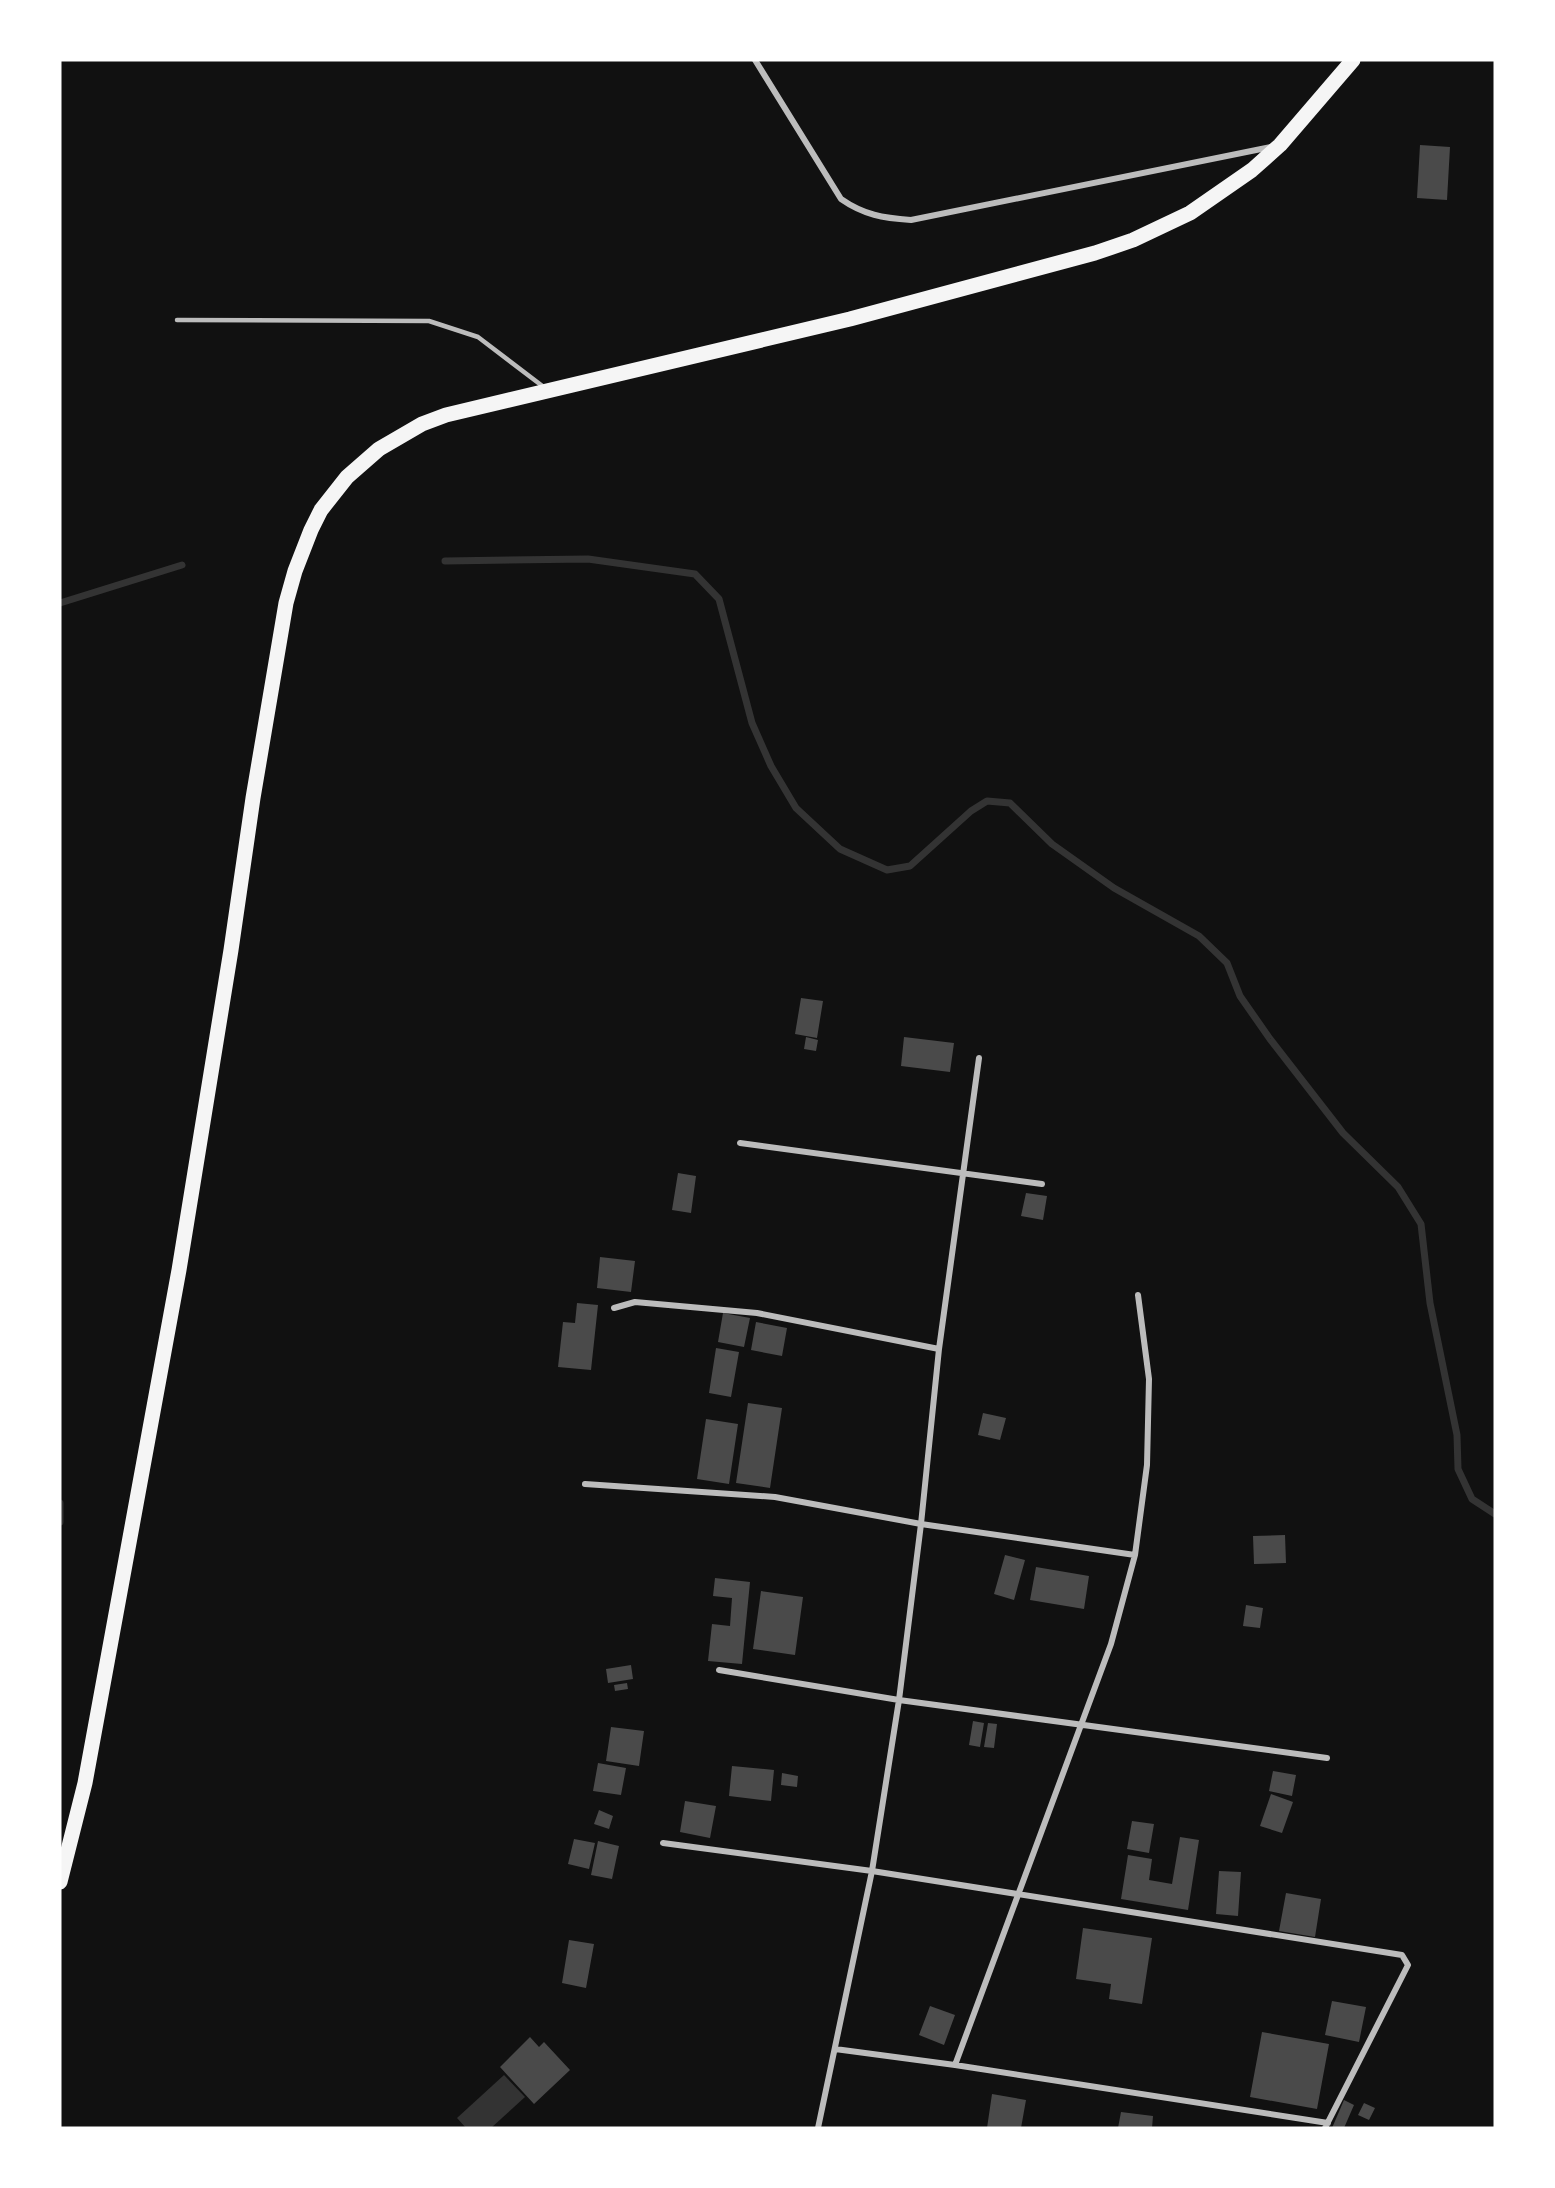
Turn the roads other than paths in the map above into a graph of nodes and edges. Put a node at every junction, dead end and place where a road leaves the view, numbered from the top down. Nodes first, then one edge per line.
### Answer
1 (755, 60) edge
2 (1353, 60) edge
3 (1281, 145) junction
4 (177, 320) dead end
5 (547, 389) junction
6 (979, 1058) dead end
7 (740, 1143) dead end
8 (962, 1175) junction
9 (1042, 1184) dead end
10 (1138, 1296) dead end
11 (614, 1308) dead end
12 (939, 1349) junction
13 (585, 1484) dead end
14 (921, 1524) junction
15 (1135, 1555) junction
16 (719, 1671) dead end
17 (899, 1700) junction
18 (1082, 1725) junction
19 (1327, 1758) dead end
20 (663, 1843) dead end
21 (872, 1871) junction
22 (60, 1882) edge
23 (1019, 1895) junction
24 (836, 2049) junction
25 (955, 2065) junction
26 (1327, 2126) edge
27 (818, 2128) edge

1 - 3 street
2 - 3 main road
3 - 5 main road
4 - 5 lane
5 - 22 main road
6 - 8 street
7 - 8 street
8 - 9 street
8 - 12 street
10 - 15 street
11 - 12 street
12 - 14 street
13 - 14 street
14 - 15 street
14 - 17 street
15 - 18 street
16 - 17 street
17 - 18 street
17 - 21 street
18 - 19 street
18 - 23 street
20 - 21 street
21 - 23 street
21 - 24 street
23 - 25 street
23 - 26 street
24 - 25 street
24 - 27 street
25 - 26 street

